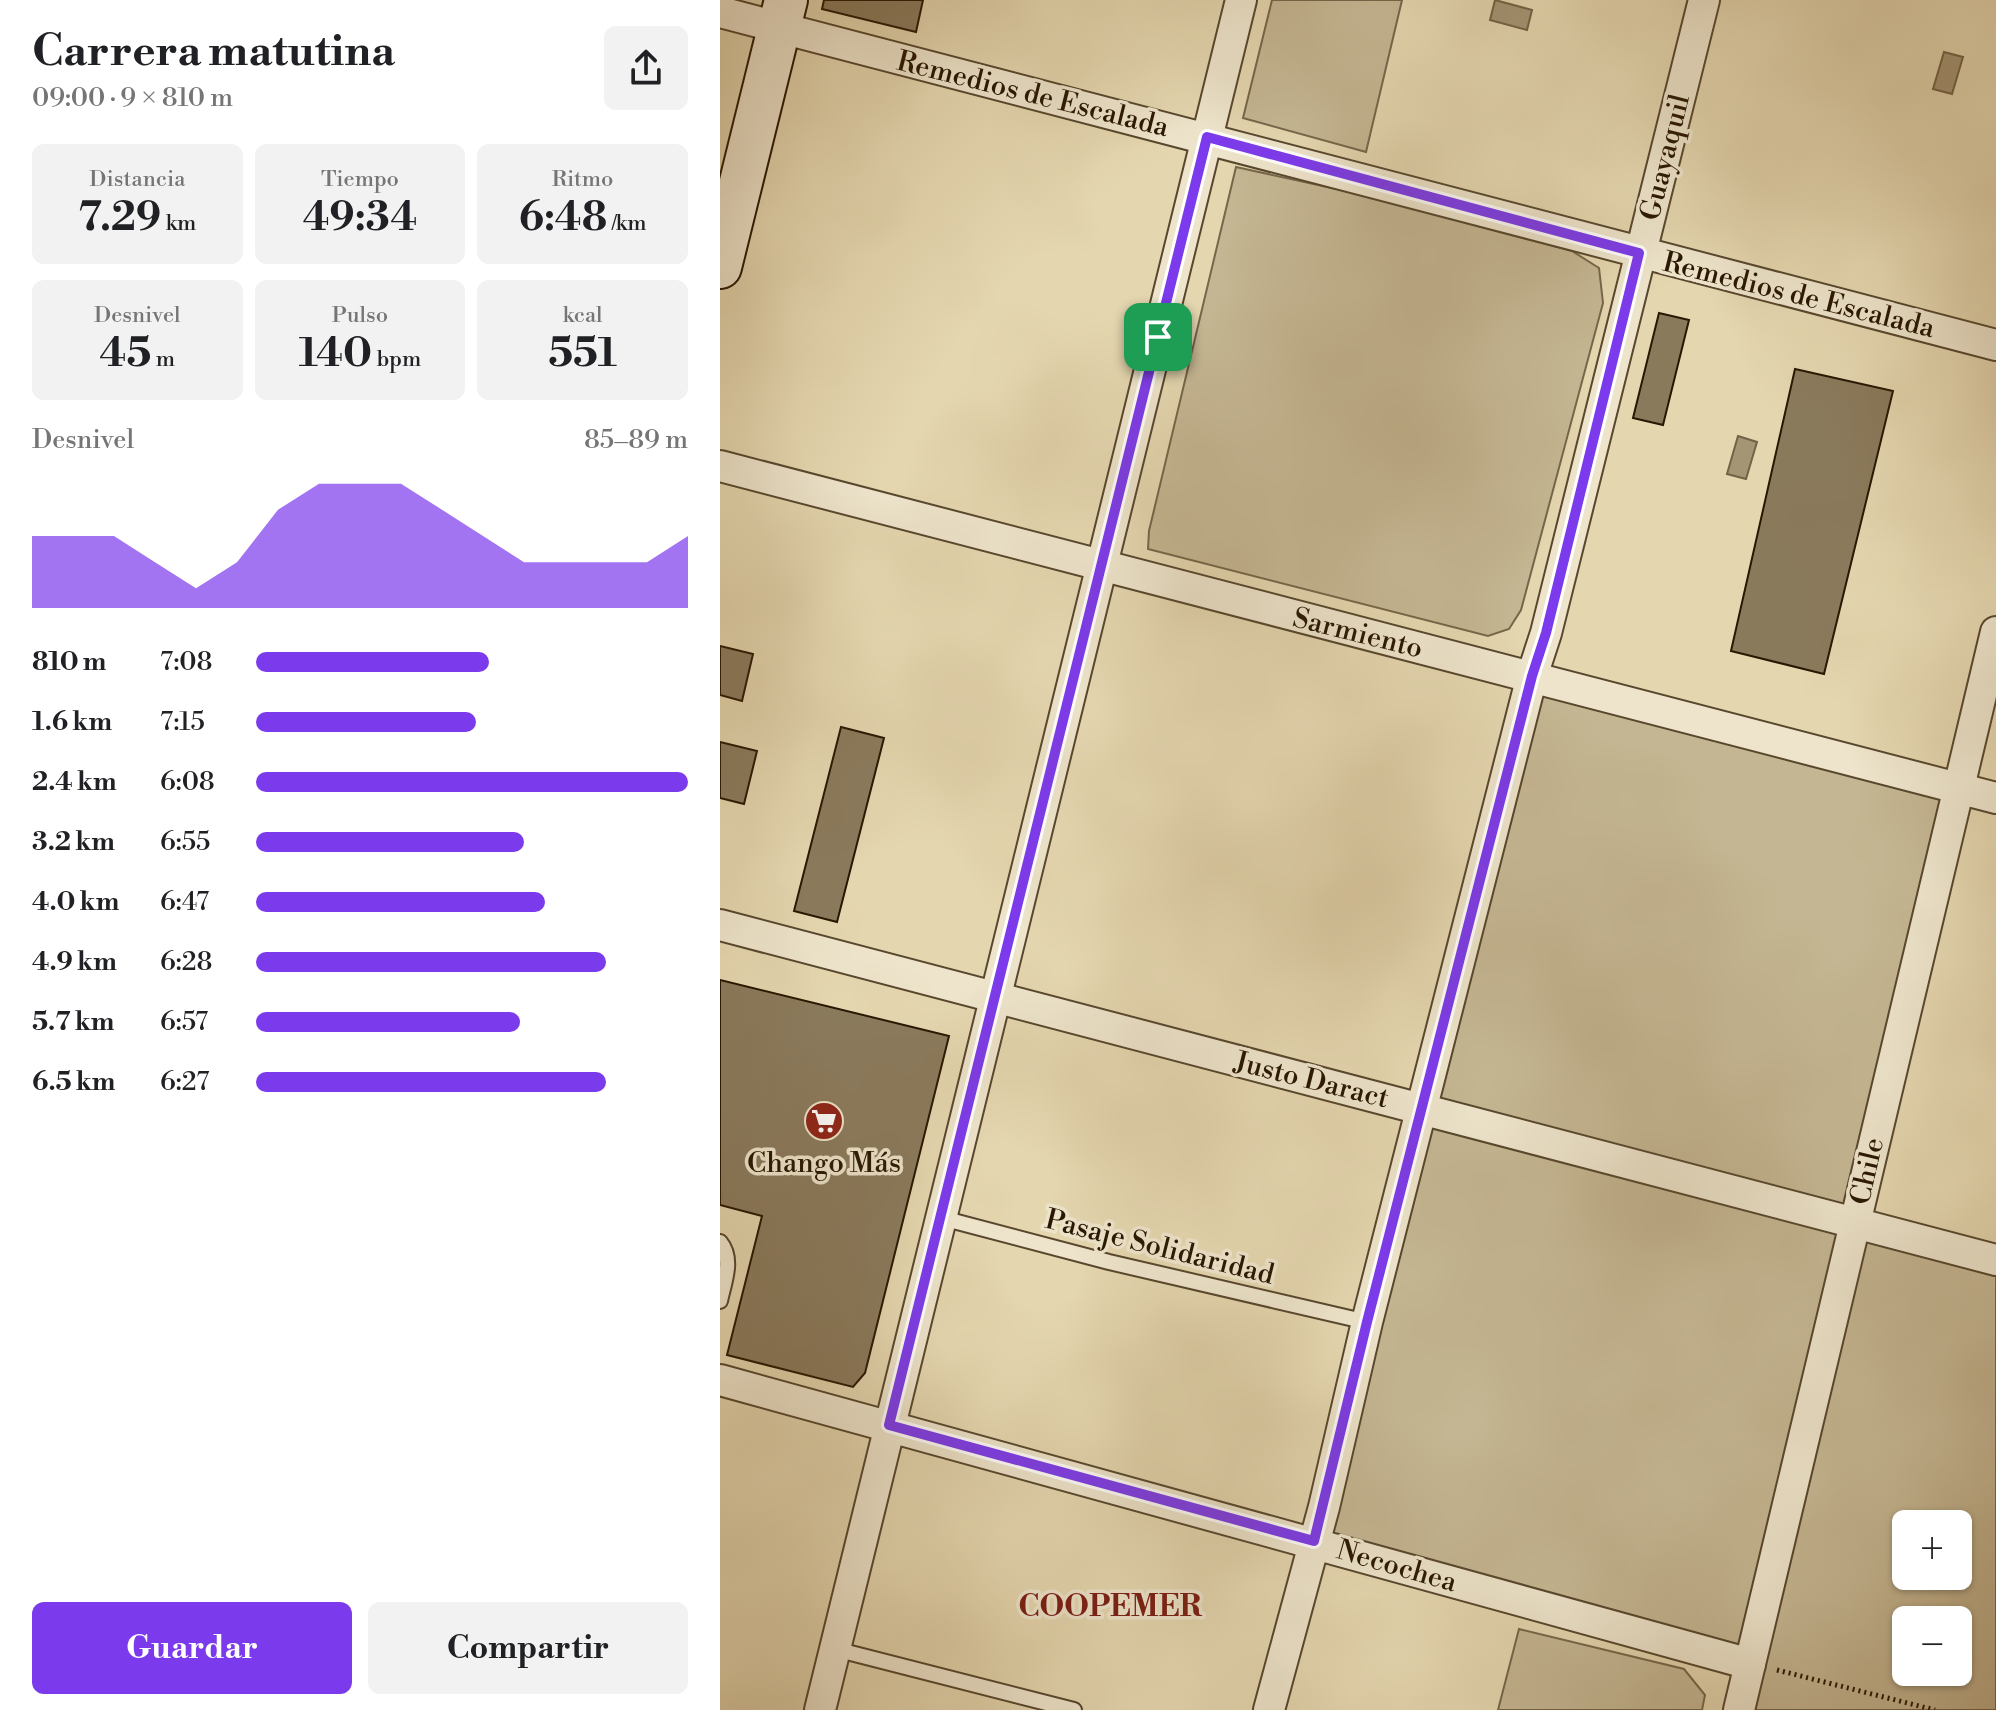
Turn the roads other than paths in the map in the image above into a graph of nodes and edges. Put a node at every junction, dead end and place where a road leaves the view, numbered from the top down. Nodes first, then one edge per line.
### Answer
1 (1241, 0) edge
2 (1704, 0) edge
3 (720, 12) edge
4 (783, 14) edge
5 (1207, 137) junction
6 (1639, 253) junction
7 (720, 267) edge
8 (1996, 345) edge
9 (720, 466) edge
10 (1100, 565) junction
11 (1996, 632) edge
12 (1532, 676) junction
13 (1956, 788) junction
14 (1996, 798) edge
15 (720, 925) edge
16 (997, 998) junction
17 (1422, 1108) junction
18 (942, 1218) junction
19 (1854, 1224) junction
20 (720, 1242) edge
21 (1996, 1260) edge
22 (720, 1301) edge
23 (1367, 1322) junction
24 (720, 1380) edge
25 (889, 1425) junction
26 (1314, 1541) junction
27 (835, 1649) junction
28 (1750, 1664) junction
29 (820, 1710) edge
30 (1074, 1710) edge
31 (1269, 1710) edge
32 (1739, 1710) edge

1 - 5 street
2 - 6 street, Guayaquil
3 - 4 street, Remedios de Escalada
4 - 5 street, Remedios de Escalada
4 - 7 main road
5 - 6 street, Remedios de Escalada
5 - 10 street
6 - 8 street, Remedios de Escalada
6 - 12 street, Guayaquil
9 - 10 street, Sarmiento
10 - 12 street, Sarmiento
10 - 16 street
11 - 13 street, Chile
12 - 13 street, Sarmiento
12 - 17 street, Guayaquil
13 - 14 street, Sarmiento
13 - 19 street, Chile
15 - 16 street, Justo Daract
16 - 17 street, Justo Daract
16 - 18 street
17 - 19 street, Justo Daract
17 - 23 street, Guayaquil
18 - 23 lane, Pasaje Solidaridad
18 - 25 street
19 - 21 street, Justo Daract
19 - 28 street, Chile
20 - 22 lane
23 - 26 street, Guayaquil
24 - 25 street, Necochea
25 - 26 street, Necochea
25 - 27 street
26 - 28 street, Necochea
26 - 31 street, Guayaquil
27 - 29 street
27 - 30 lane
28 - 32 street, Chile

